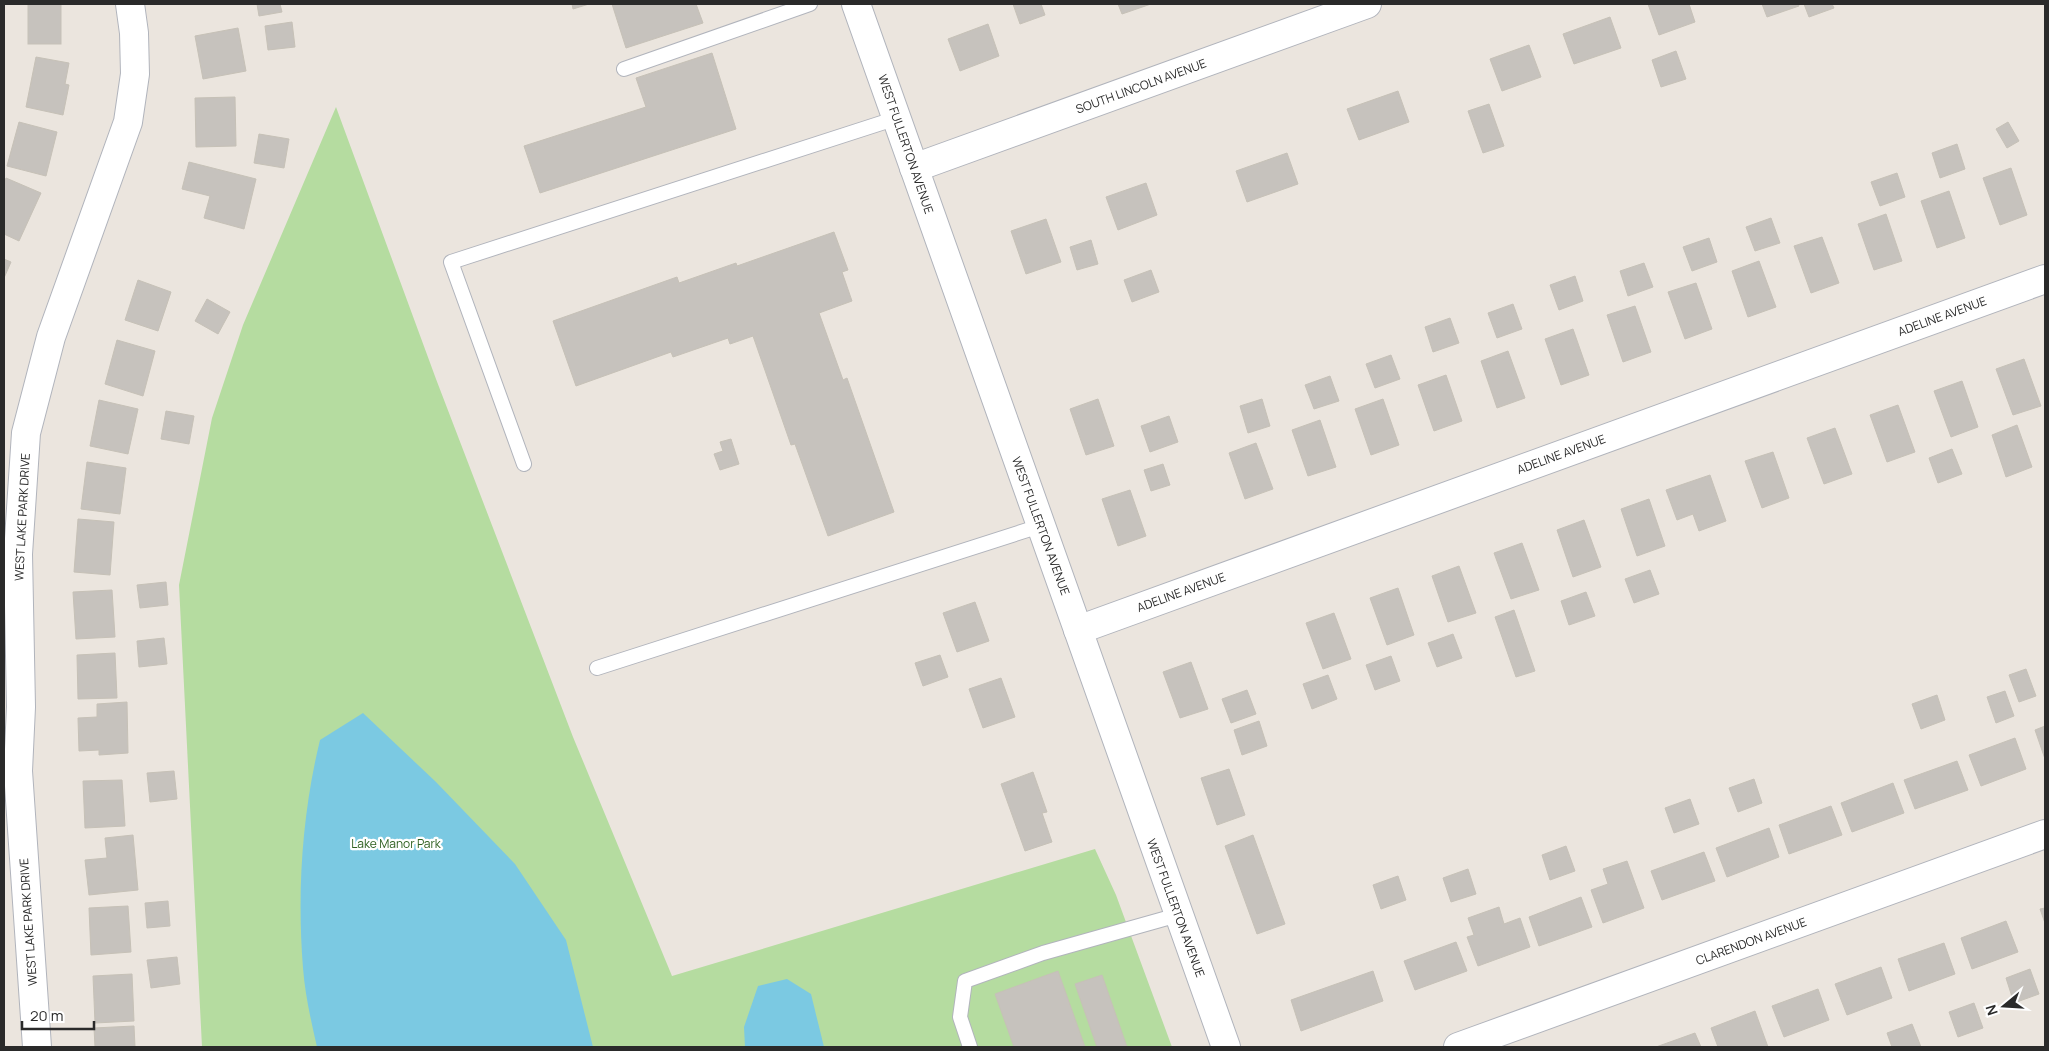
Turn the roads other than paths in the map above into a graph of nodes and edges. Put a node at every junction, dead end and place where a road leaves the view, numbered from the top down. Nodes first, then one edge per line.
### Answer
1 (130, 4) edge
2 (810, 4) edge
3 (856, 4) edge
4 (1367, 4) edge
5 (624, 69) dead end
6 (897, 118) junction
7 (914, 168) junction
8 (2045, 279) edge
9 (524, 464) dead end
10 (1040, 526) junction
11 (1078, 630) junction
12 (597, 668) dead end
13 (11, 772) edge
14 (2045, 834) edge
15 (1178, 915) junction
16 (37, 1047) edge
17 (970, 1047) edge
18 (1226, 1047) edge
19 (1458, 1047) edge

1 - 13 street, WEST LAKE PARK DRIVE
2 - 5 lane
3 - 6 street, WEST FULLERTON AVENUE
4 - 7 street, SOUTH LINCOLN AVENUE
6 - 7 street, WEST FULLERTON AVENUE
6 - 9 lane
7 - 10 street, WEST FULLERTON AVENUE
8 - 11 street, ADELINE AVENUE
10 - 11 street, WEST FULLERTON AVENUE
10 - 12 lane
11 - 15 street, WEST FULLERTON AVENUE
13 - 16 street, WEST LAKE PARK DRIVE
14 - 19 street, CLARENDON AVENUE
15 - 17 lane
15 - 18 street, WEST FULLERTON AVENUE

